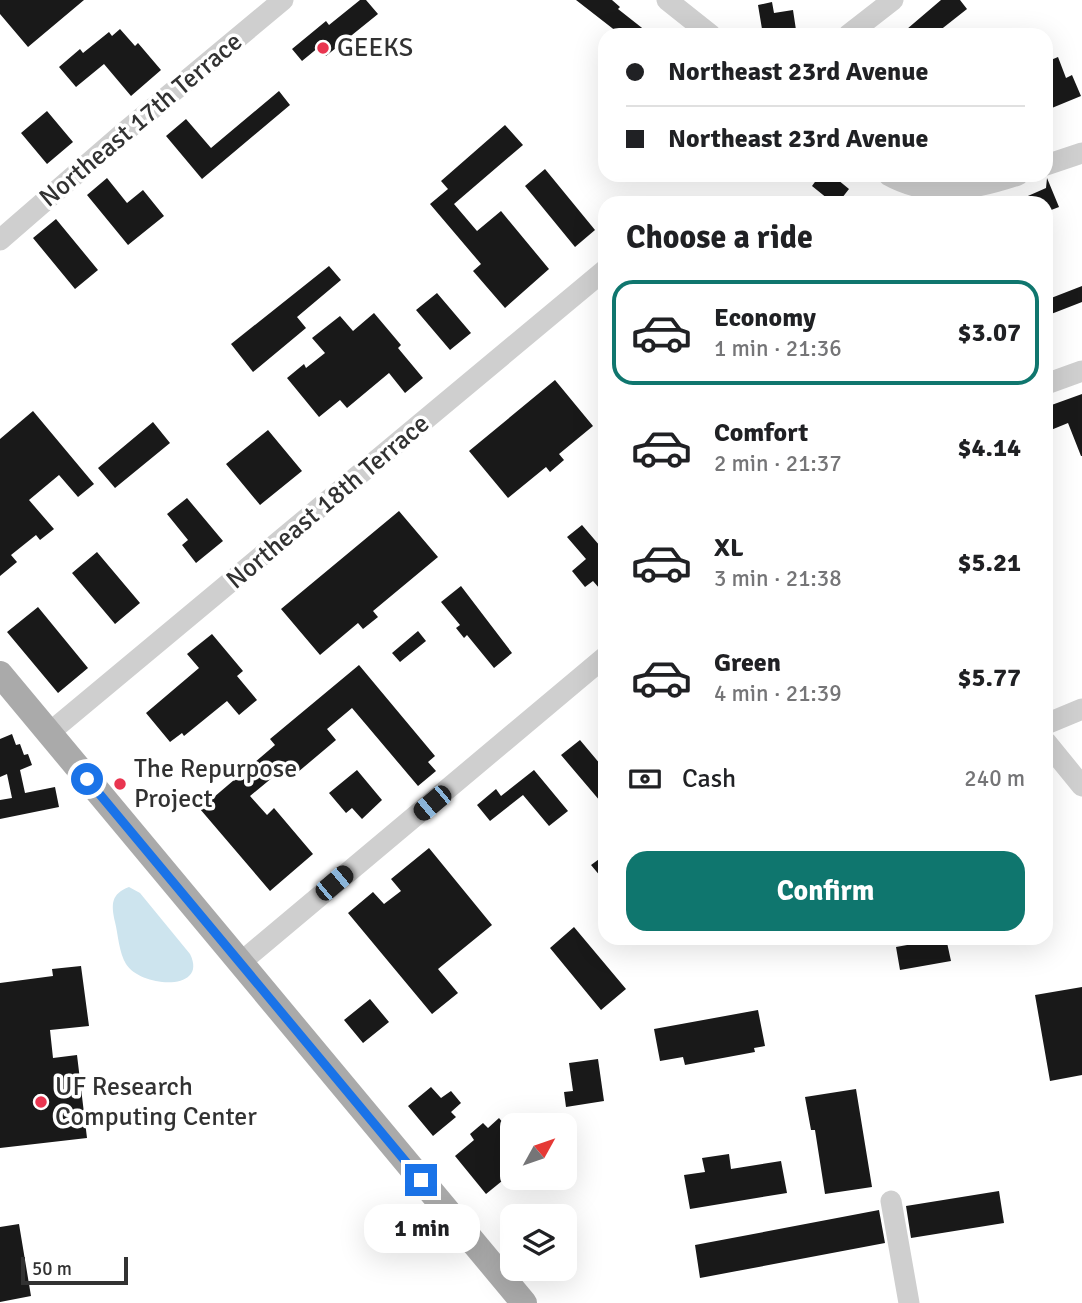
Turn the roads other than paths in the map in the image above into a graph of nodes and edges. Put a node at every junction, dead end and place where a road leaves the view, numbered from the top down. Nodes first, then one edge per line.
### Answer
1 (283, 0) edge
2 (667, 0) edge
3 (893, 0) edge
4 (702, 28) edge
5 (857, 28) edge
6 (1082, 153) edge
7 (1053, 163) edge
8 (902, 182) edge
9 (999, 182) edge
10 (0, 240) edge
11 (598, 277) edge
12 (1082, 371) edge
13 (1053, 381) edge
14 (598, 663) edge
15 (0, 674) edge
16 (1082, 709) edge
17 (1053, 721) edge
18 (49, 733) junction
19 (1053, 751) edge
20 (1082, 786) edge
21 (240, 963) junction
22 (891, 1201) dead end
23 (524, 1303) edge
24 (909, 1303) edge

1 - 10 street, Northeast 17th Terrace
2 - 4 street
3 - 5 street
6 - 7 street
8 - 9 street
11 - 18 street, Northeast 18th Terrace
12 - 13 street
14 - 21 street
15 - 18 main road
16 - 17 street
18 - 21 main road
19 - 20 street
21 - 23 main road
22 - 24 street

